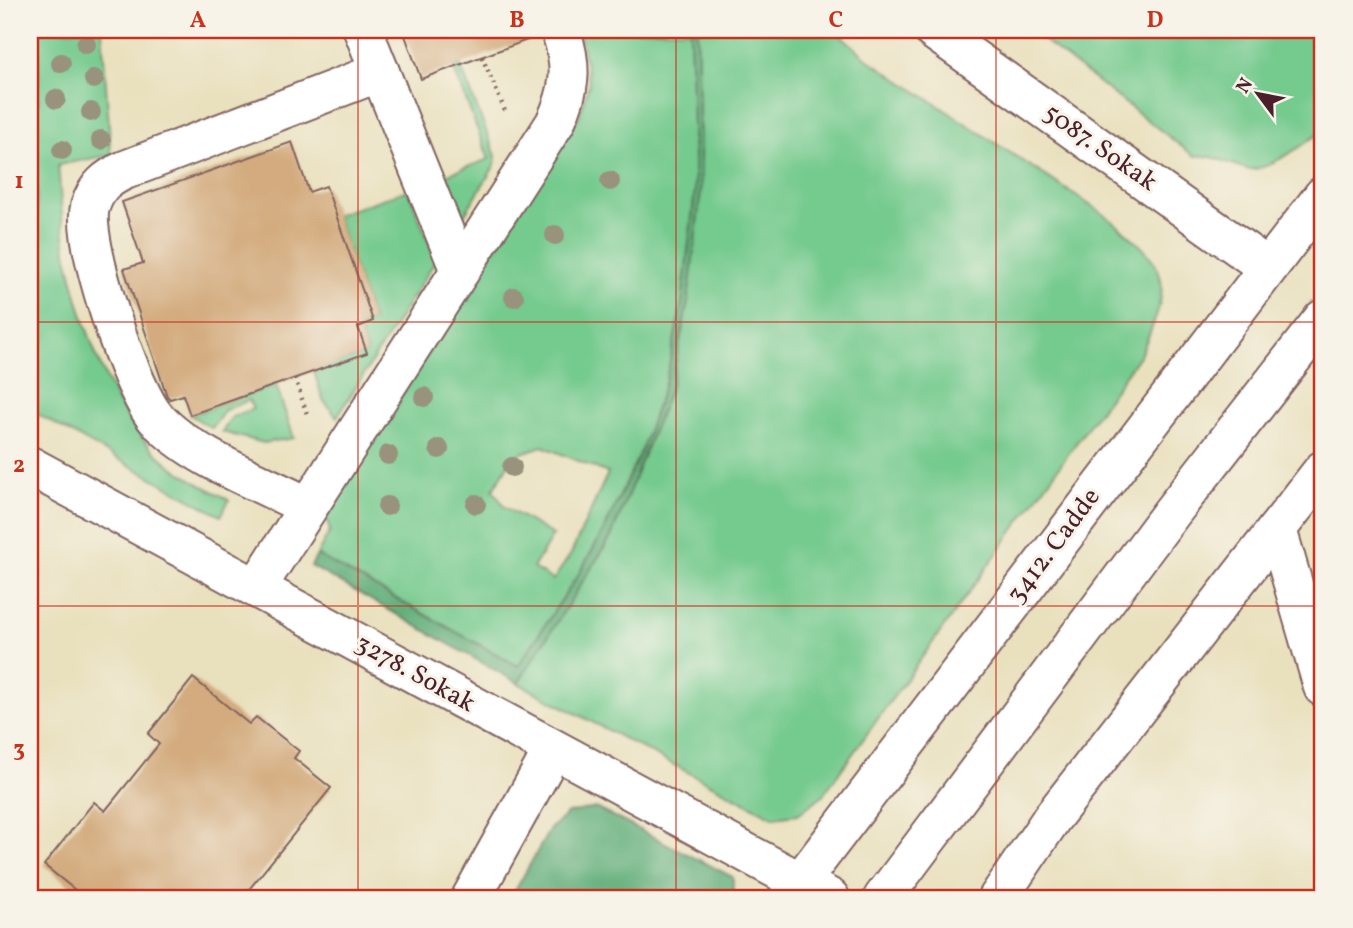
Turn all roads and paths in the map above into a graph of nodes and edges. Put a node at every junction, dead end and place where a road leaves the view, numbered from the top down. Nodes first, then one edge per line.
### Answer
1 (31, 30) edge
2 (363, 30) edge
3 (933, 30) edge
4 (562, 35) dead end
5 (380, 72) junction
6 (30, 132) edge
7 (1323, 196) edge
8 (1267, 267) junction
9 (460, 271) junction
10 (1323, 319) edge
11 (30, 466) edge
12 (1323, 470) edge
13 (307, 506) junction
14 (1277, 528) junction
15 (257, 587) junction
16 (1323, 687) edge
17 (553, 750) junction
18 (806, 892) edge
19 (471, 898) edge
20 (883, 898) edge
21 (998, 898) edge

1 - 6 path
2 - 5 street
3 - 8 street, 5087. Sokak
4 - 9 street
5 - 9 street
5 - 13 street
7 - 8 street, 3412. Cadde
8 - 18 street, 3412. Cadde
9 - 13 street
10 - 20 street
11 - 15 street, 3278. Sokak
12 - 14 street
13 - 15 street
14 - 16 street
14 - 21 street
15 - 17 street, 3278. Sokak
17 - 18 street, 3278. Sokak
17 - 19 street

